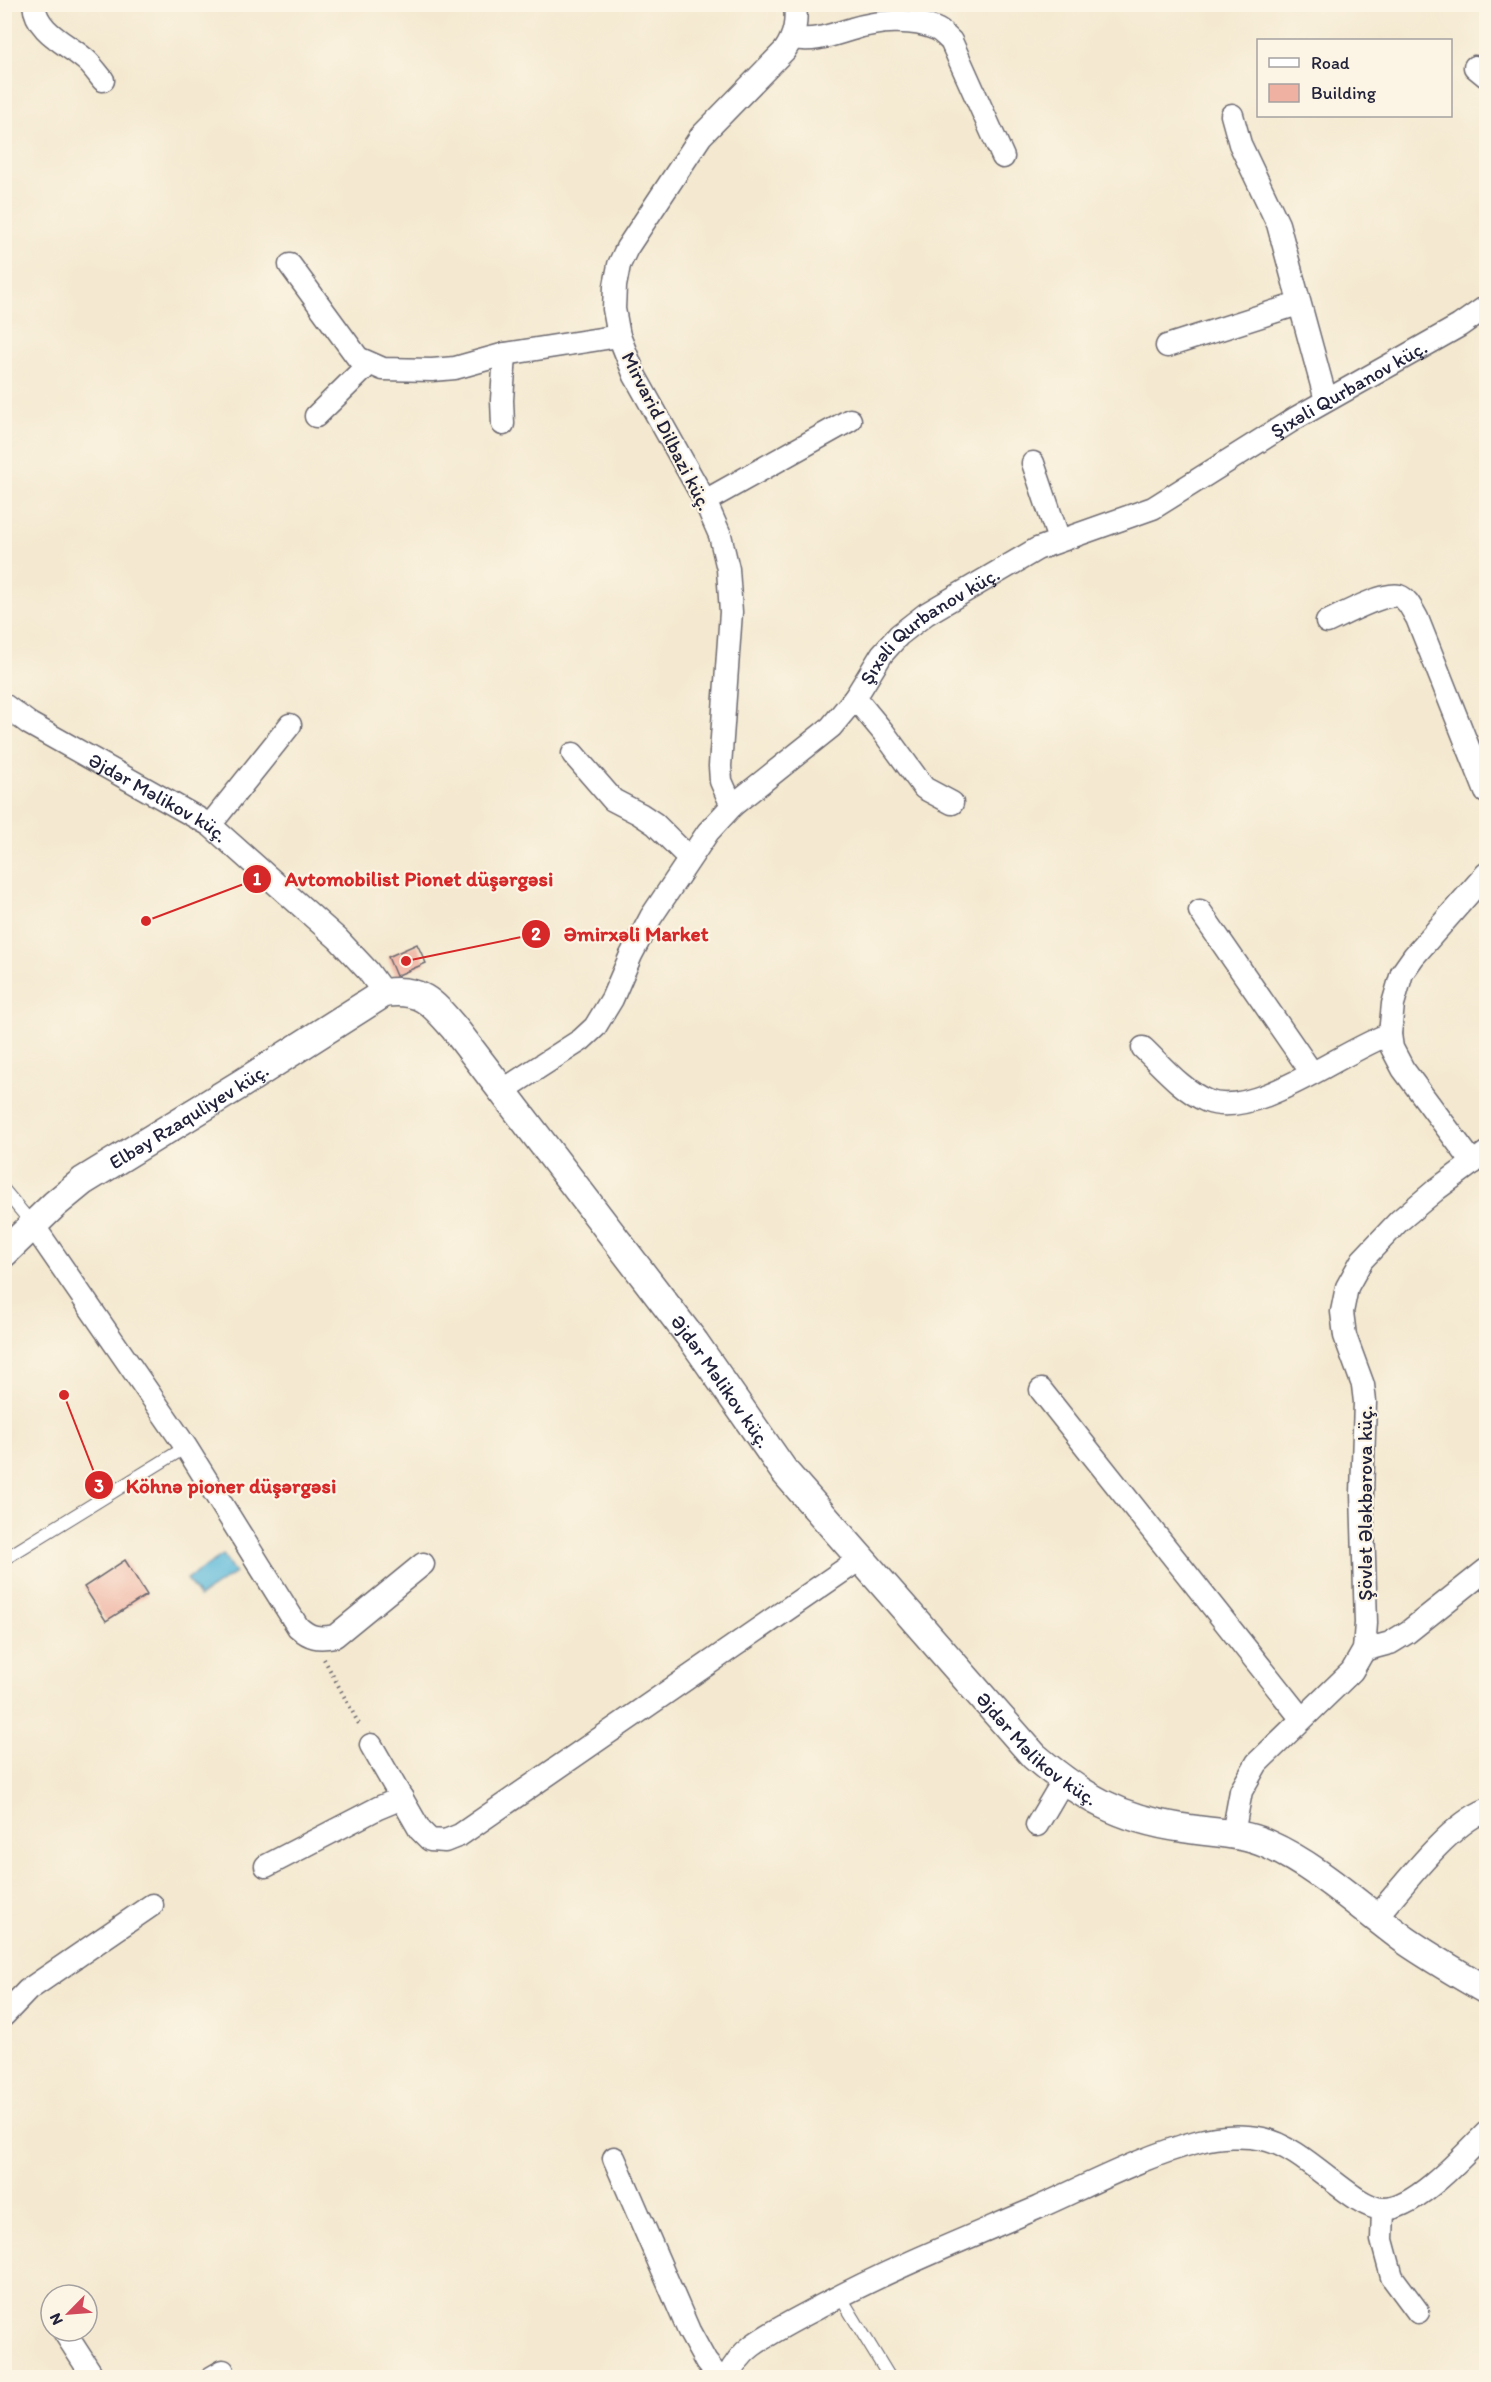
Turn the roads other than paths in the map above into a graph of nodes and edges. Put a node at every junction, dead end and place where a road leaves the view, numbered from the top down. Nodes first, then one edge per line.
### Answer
1 (34, 4) edge
2 (795, 4) edge
3 (793, 38) junction
4 (103, 80) dead end
5 (1232, 115) dead end
6 (1003, 158) dead end
7 (290, 265) dead end
8 (1298, 304) junction
9 (1486, 307) edge
10 (619, 336) junction
11 (1167, 346) dead end
12 (505, 354) junction
13 (369, 364) junction
14 (1326, 400) junction
15 (316, 416) dead end
16 (850, 420) dead end
17 (503, 424) dead end
18 (1033, 463) dead end
19 (705, 501) junction
20 (1059, 540) junction
21 (1327, 622) dead end
22 (855, 698) junction
23 (4, 705) edge
24 (290, 725) dead end
25 (573, 754) dead end
26 (1486, 792) edge
27 (952, 803) dead end
28 (732, 806) junction
29 (210, 825) junction
30 (689, 858) junction
31 (1486, 874) edge
32 (1200, 911) dead end
33 (384, 993) junction
34 (1390, 1034) junction
35 (1143, 1048) dead end
36 (1312, 1073) junction
37 (502, 1091) junction
38 (1480, 1158) edge
39 (4, 1190) edge
40 (33, 1225) junction
41 (4, 1253) edge
42 (1041, 1390) dead end
43 (186, 1447) junction
44 (9, 1556) dead end
45 (860, 1559) junction
46 (423, 1564) dead end
47 (1486, 1570) edge
48 (1364, 1650) junction
49 (1301, 1718) junction
50 (371, 1745) road end
51 (1063, 1781) junction
52 (402, 1798) junction
53 (1486, 1810) edge
54 (1037, 1825) dead end
55 (1233, 1834) junction
56 (266, 1866) dead end
57 (152, 1905) dead end
58 (1376, 1917) junction
59 (1486, 1990) edge
60 (4, 2015) edge
61 (1486, 2133) edge
62 (614, 2158) dead end
63 (1383, 2209) junction
64 (840, 2296) junction
65 (1418, 2312) dead end
66 (71, 2343) edge
67 (94, 2378) edge
68 (719, 2378) edge
69 (727, 2378) edge
70 (890, 2378) edge

1 - 4 street
2 - 3 street
3 - 6 street
3 - 10 street, Mirvarid Dilbazi küç.
5 - 8 street
7 - 13 street
8 - 11 street
8 - 14 street
9 - 14 street, Şıxəli Qurbanov küç.
10 - 12 street
10 - 19 street, Mirvarid Dilbazi küç.
12 - 13 street
12 - 17 street
13 - 15 street
14 - 20 street, Şıxəli Qurbanov küç.
16 - 19 street
18 - 20 street
19 - 28 street, Mirvarid Dilbazi küç.
20 - 22 street, Şıxəli Qurbanov küç.
21 - 26 street
22 - 27 street
22 - 28 street, Şıxəli Qurbanov küç.
23 - 29 street, Əjdər Məlikov küç.
24 - 29 street
25 - 30 street
28 - 30 street, Şıxəli Qurbanov küç.
29 - 33 street, Əjdər Məlikov küç.
30 - 37 street, Şıxəli Qurbanov küç.
31 - 34 street
32 - 36 street
33 - 37 street, Əjdər Məlikov küç.
33 - 40 street, Elbəy Rzaquliyev küç.
34 - 36 street
34 - 38 street
35 - 36 street
37 - 45 street, Əjdər Məlikov küç.
38 - 48 street, Şövlət Ələkbərova küç.
39 - 40 lane
40 - 41 street, Elbəy Rzaquliyev küç.
40 - 43 street
42 - 49 street
43 - 44 lane
43 - 46 street
45 - 51 street, Əjdər Məlikov küç.
45 - 52 street
47 - 48 street
48 - 49 street, Şövlət Ələkbərova küç.
49 - 55 street, Şövlət Ələkbərova küç.
50 - 52 street
51 - 54 street
51 - 55 street, Əjdər Məlikov küç.
52 - 56 street
53 - 58 street
55 - 58 street, Əjdər Məlikov küç.
57 - 60 street
58 - 59 street, Əjdər Məlikov küç.
61 - 63 street
62 - 68 street
63 - 64 street
63 - 65 street
64 - 69 street
64 - 70 lane
66 - 67 street

